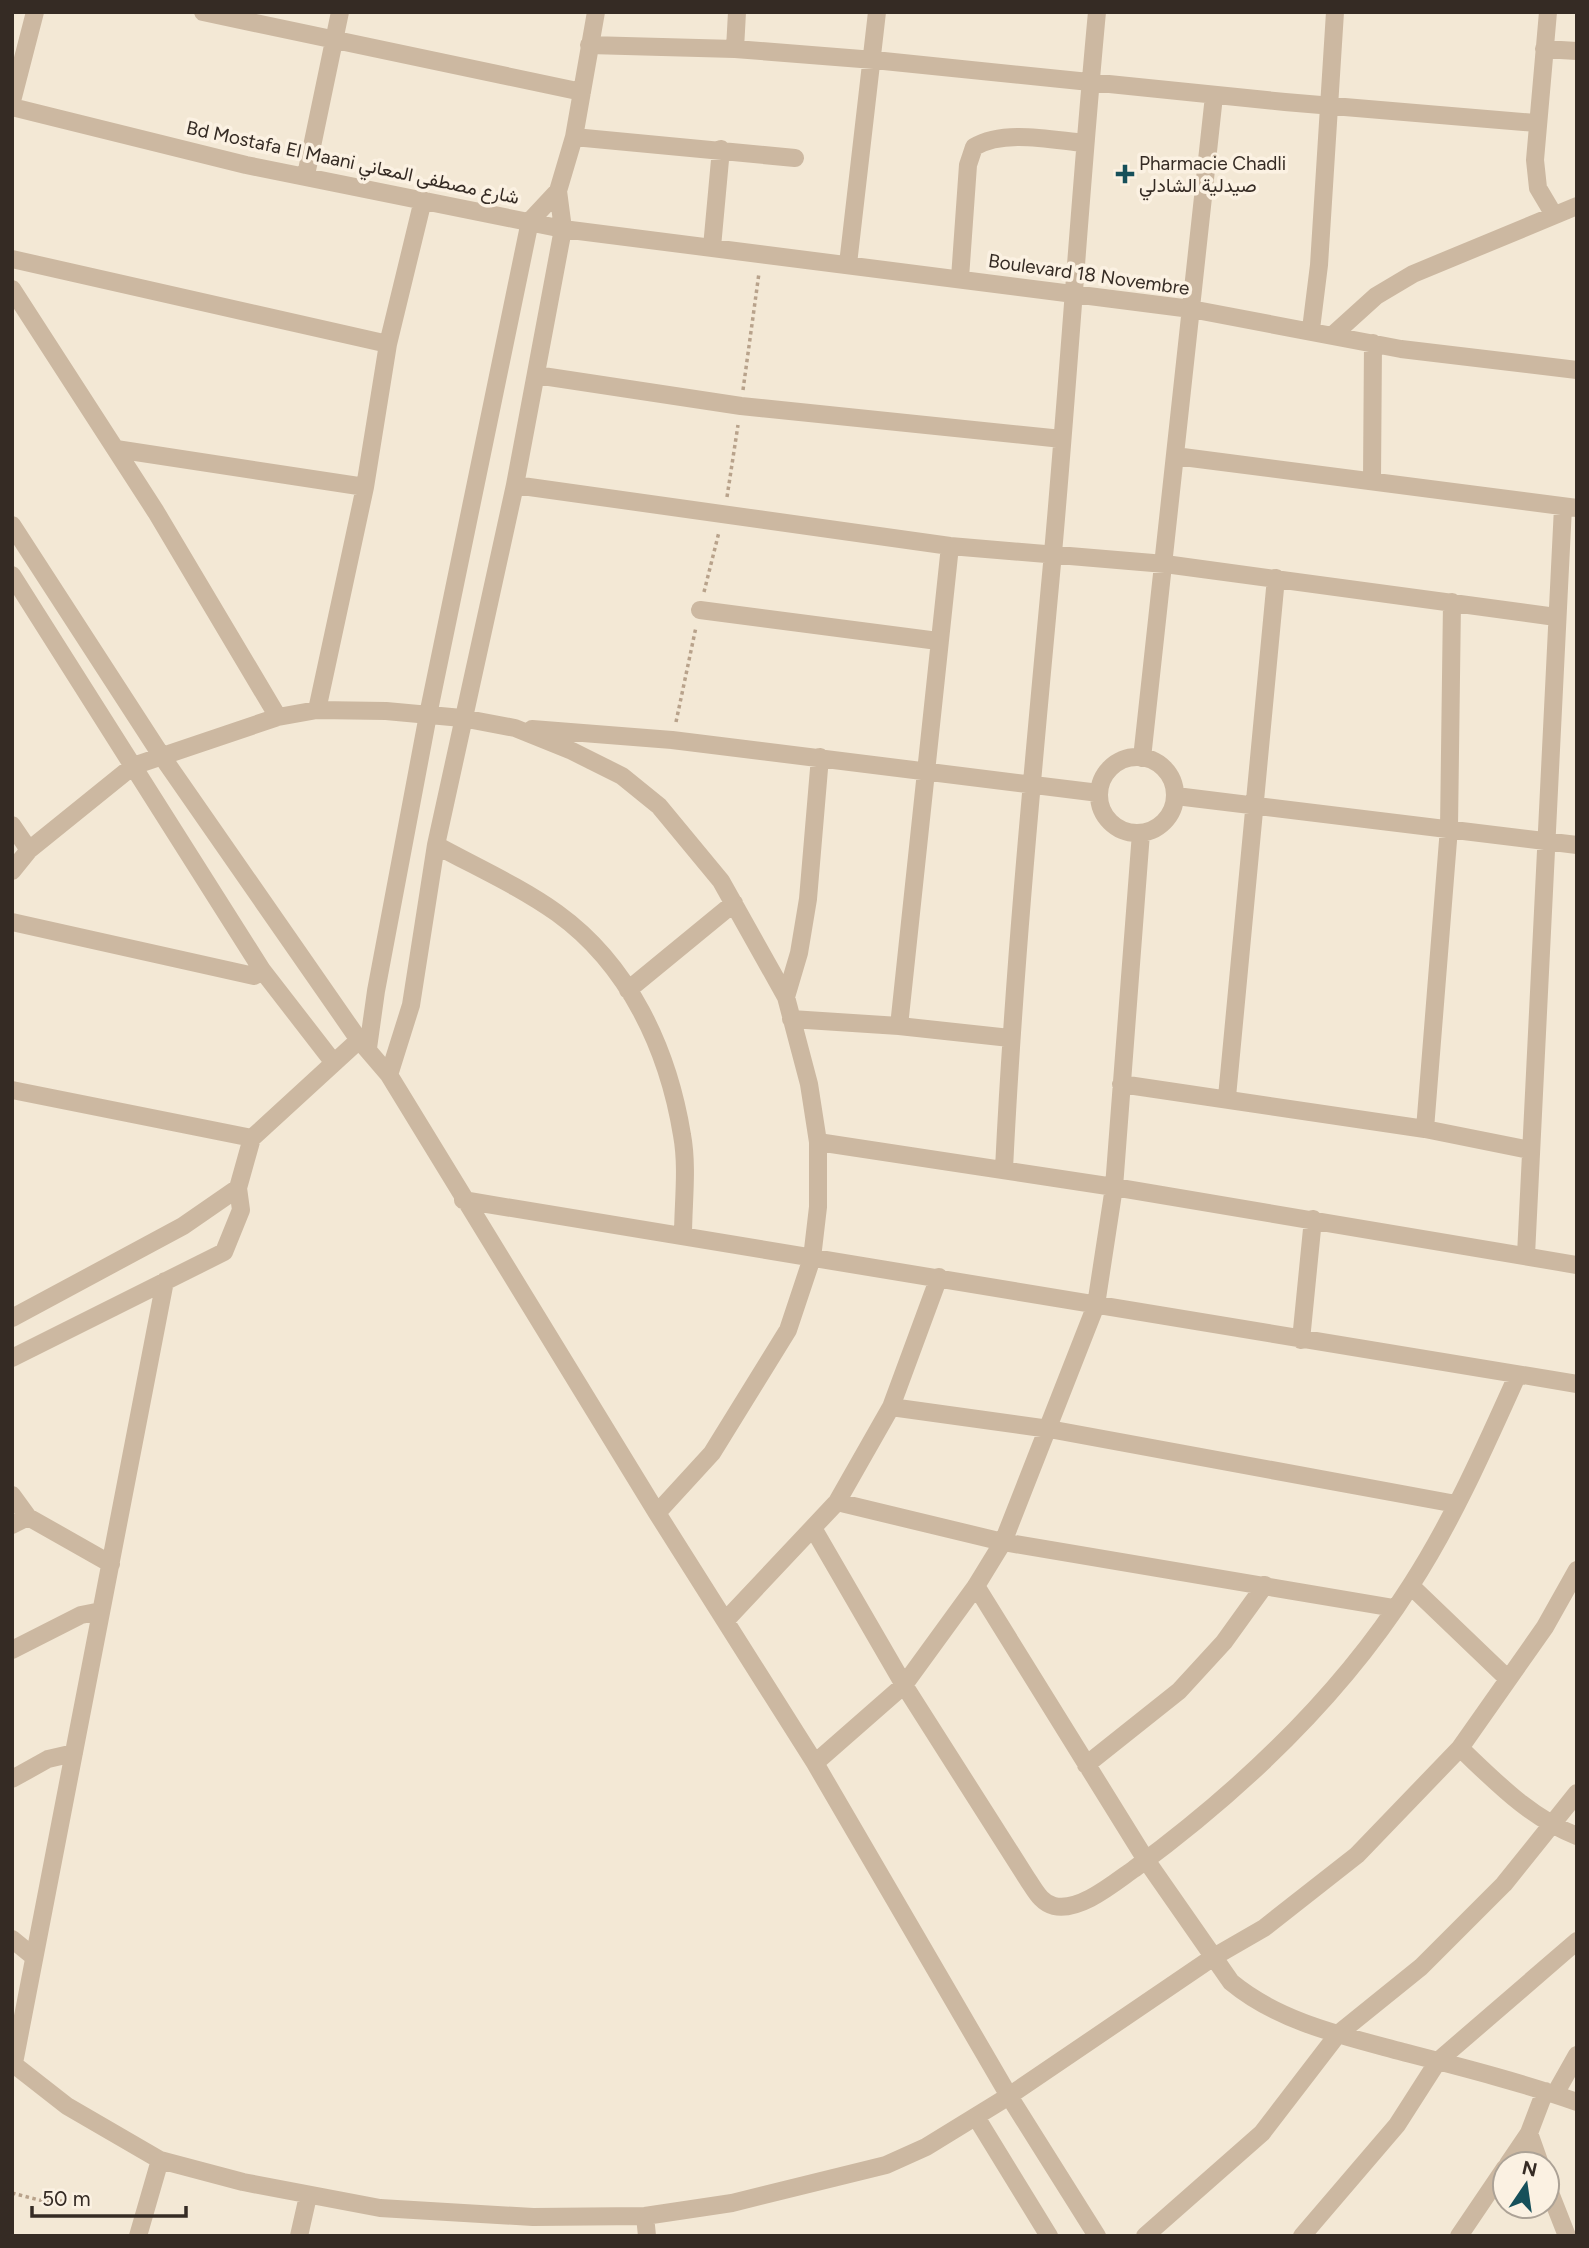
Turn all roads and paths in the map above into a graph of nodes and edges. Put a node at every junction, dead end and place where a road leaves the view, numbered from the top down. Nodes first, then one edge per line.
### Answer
1 (35, 12) edge
2 (203, 12) edge
3 (340, 12) edge
4 (596, 12) edge
5 (737, 12) edge
6 (877, 12) edge
7 (1097, 12) edge
8 (1335, 12) edge
9 (1548, 12) edge
10 (335, 38) junction
11 (589, 45) junction
12 (735, 49) junction
13 (1544, 49) junction
14 (1577, 51) edge
15 (874, 60) junction
16 (1091, 80) junction
17 (582, 92) junction
18 (1214, 96) junction
19 (12, 101) edge
20 (1327, 104) junction
21 (12, 107) edge
22 (1536, 123) junction
23 (574, 136) junction
24 (1084, 143) junction
25 (721, 149) junction
26 (795, 158) dead end
27 (306, 175) junction
28 (558, 191) junction
29 (422, 200) junction
30 (1577, 206) edge
31 (1555, 215) junction
32 (530, 220) junction
33 (563, 229) junction
34 (712, 247) junction
35 (12, 259) edge
36 (848, 264) junction
37 (960, 278) junction
38 (12, 289) edge
39 (1075, 293) junction
40 (1191, 309) junction
41 (1311, 329) junction
42 (1334, 334) junction
43 (1373, 343) junction
44 (388, 344) junction
45 (1577, 370) edge
46 (536, 375) junction
47 (1062, 439) junction
48 (116, 449) junction
49 (1175, 456) junction
50 (1372, 480) junction
51 (515, 485) junction
52 (365, 487) junction
53 (1570, 508) edge
54 (12, 525) edge
55 (950, 545) junction
56 (1052, 554) junction
57 (1165, 564) junction
58 (12, 575) edge
59 (1276, 578) junction
60 (1452, 602) junction
61 (700, 610) dead end
62 (1556, 618) junction
63 (938, 641) junction
64 (317, 710) junction
65 (428, 715) junction
66 (278, 717) junction
67 (462, 718) junction
68 (515, 728) junction
69 (161, 755) junction
70 (820, 757) junction
71 (1142, 758) junction
72 (133, 766) junction
73 (924, 773) junction
74 (1029, 785) junction
75 (1099, 793) junction
76 (1175, 796) junction
77 (1253, 804) junction
78 (12, 825) edge
79 (1449, 828) junction
80 (1141, 833) junction
81 (1545, 841) junction
82 (436, 845) junction
83 (1577, 845) edge
84 (29, 850) junction
85 (12, 871) edge
86 (734, 903) junction
87 (12, 922) edge
88 (262, 970) junction
89 (628, 990) junction
90 (786, 997) junction
91 (791, 1019) junction
92 (899, 1026) junction
93 (1010, 1038) junction
94 (364, 1044) junction
95 (334, 1063) junction
96 (389, 1075) junction
97 (1121, 1084) junction
98 (12, 1090) edge
99 (1227, 1097) junction
100 (1425, 1129) junction
101 (252, 1138) junction
102 (818, 1142) junction
103 (1530, 1150) junction
104 (1004, 1170) junction
105 (1114, 1187) junction
106 (238, 1188) junction
107 (463, 1200) junction
108 (1313, 1219) junction
109 (682, 1236) junction
110 (1526, 1255) junction
111 (812, 1258) junction
112 (1577, 1265) edge
113 (939, 1278) junction
114 (165, 1281) junction
115 (1096, 1305) junction
116 (12, 1318) edge
117 (1301, 1340) junction
118 (12, 1359) edge
119 (1517, 1376) junction
120 (1577, 1384) edge
121 (891, 1407) junction
122 (1049, 1429) junction
123 (12, 1495) edge
124 (837, 1502) junction
125 (1457, 1504) junction
126 (657, 1513) junction
127 (20, 1521) edge
128 (813, 1528) junction
129 (1003, 1542) junction
130 (111, 1564) junction
131 (1577, 1570) edge
132 (1265, 1585) junction
133 (976, 1586) junction
134 (1410, 1586) junction
135 (1394, 1608) junction
136 (102, 1611) junction
137 (726, 1620) junction
138 (12, 1650) edge
139 (1508, 1679) junction
140 (904, 1685) junction
141 (1460, 1748) junction
142 (74, 1753) junction
143 (815, 1763) junction
144 (1086, 1765) junction
145 (12, 1779) edge
146 (1577, 1793) edge
147 (1551, 1826) junction
148 (1577, 1836) edge
149 (1146, 1860) junction
150 (12, 1939) edge
151 (1577, 1941) edge
152 (34, 1957) junction
153 (1212, 1958) junction
154 (1338, 2034) junction
155 (1577, 2054) edge
156 (1438, 2061) junction
157 (13, 2062) edge
158 (1550, 2093) junction
159 (1009, 2096) junction
160 (1577, 2102) edge
161 (976, 2117) junction
162 (1529, 2133) junction
163 (1517, 2150) edge
164 (1535, 2150) edge
165 (160, 2160) junction
166 (1491, 2190) edge
167 (12, 2193) edge
168 (308, 2196) junction
169 (64, 2200) dead end
170 (645, 2216) junction
171 (1463, 2234) edge
172 (138, 2236) edge
173 (299, 2236) edge
174 (648, 2236) edge
175 (1049, 2236) edge
176 (1097, 2236) edge
177 (1145, 2236) edge
178 (1302, 2236) edge

1 - 19 street
2 - 10 street
3 - 10 street
4 - 11 street
5 - 12 street
6 - 15 street
7 - 16 street
8 - 20 street
9 - 13 street
10 - 17 street
10 - 27 street
11 - 12 street
11 - 17 street
12 - 15 street
13 - 14 street
13 - 22 street
15 - 16 street
15 - 36 street
16 - 18 street
16 - 24 street
17 - 23 street
18 - 20 street
18 - 40 street
20 - 22 street
20 - 41 street
21 - 27 street, Bd Mostafa El Maani شارع مصطفى المعاني
22 - 31 street
23 - 25 street
23 - 28 street
24 - 37 street
24 - 39 street
25 - 26 street
25 - 34 street
27 - 29 street, Bd Mostafa El Maani شارع مصطفى المعاني
28 - 32 street
28 - 33 street
29 - 32 street, Bd Mostafa El Maani شارع مصطفى المعاني
29 - 44 street
30 - 31 street
31 - 42 street
32 - 33 street, Bd Mostafa El Maani شارع مصطفى المعاني
32 - 65 street
33 - 34 street, Boulevard 18 Novembre
33 - 46 street
34 - 36 street, Boulevard 18 Novembre
35 - 44 street
36 - 37 street, Boulevard 18 Novembre
37 - 39 street, Boulevard 18 Novembre
38 - 48 street
39 - 40 street, Boulevard 18 Novembre
39 - 47 street
40 - 41 street, Boulevard 18 Novembre
40 - 49 street
41 - 42 street, Boulevard 18 Novembre
42 - 43 street, Boulevard 18 Novembre
43 - 45 street, Boulevard 18 Novembre
43 - 50 street
44 - 52 street
46 - 47 street
46 - 51 street
47 - 56 street
48 - 52 street
48 - 66 street
49 - 50 street
49 - 57 street
50 - 53 street
51 - 55 street
51 - 67 street
52 - 64 street
53 - 62 street
54 - 69 street
55 - 56 street
55 - 63 street
56 - 57 street
56 - 74 street
57 - 59 street
57 - 71 street
58 - 72 street
59 - 60 street
59 - 77 street
60 - 62 street
60 - 79 street
61 - 63 street
62 - 81 street
63 - 73 street
64 - 65 street
64 - 66 street
65 - 67 street
65 - 94 street
66 - 69 street
67 - 68 street
67 - 82 street
68 - 70 street
68 - 86 street
69 - 72 street
69 - 94 street
70 - 73 street
70 - 90 street
71 - 75 street
71 - 76 street
72 - 84 street
72 - 88 street
73 - 74 street
73 - 92 street
74 - 75 street
74 - 93 street
75 - 80 street
76 - 77 street
76 - 80 street
77 - 79 street
77 - 99 street
78 - 84 street
79 - 81 street
79 - 100 street
80 - 97 street
81 - 83 street
81 - 103 street
82 - 89 street
82 - 96 street
84 - 85 street
86 - 89 street
86 - 90 street
87 - 88 street
88 - 95 street
89 - 109 street
90 - 91 street
91 - 92 street
91 - 102 street
92 - 93 street
93 - 104 street
94 - 95 street
94 - 96 street
95 - 101 street
96 - 107 street
97 - 99 street
97 - 105 street
98 - 101 street
99 - 100 street
100 - 103 street
101 - 106 street
102 - 104 street
102 - 111 street
103 - 110 street
104 - 105 street
105 - 108 street
105 - 115 street
106 - 114 street
106 - 116 street
107 - 109 street
107 - 126 street
108 - 110 street
108 - 117 street
109 - 111 street
110 - 112 street
111 - 113 street
111 - 126 street
113 - 115 street
113 - 121 street
114 - 118 street
114 - 130 street
115 - 117 street
115 - 122 street
117 - 119 street
119 - 120 street
119 - 125 street
121 - 122 street
121 - 124 street
122 - 125 street
122 - 129 street
123 - 127 street
124 - 128 street
124 - 129 street
125 - 134 street
126 - 137 street
127 - 130 street
128 - 137 street
128 - 140 street
129 - 132 street
129 - 133 street
130 - 136 street
131 - 139 street
132 - 135 street
132 - 144 street
133 - 140 street
133 - 144 street
134 - 135 street
134 - 139 street
135 - 149 street
136 - 138 street
136 - 142 street
137 - 143 street
139 - 141 street
140 - 143 street
140 - 149 street
141 - 147 street
141 - 153 street
142 - 145 street
142 - 152 street
143 - 159 street
144 - 149 street
146 - 147 street
147 - 148 street
147 - 154 street
149 - 153 street
150 - 152 street
151 - 156 street
152 - 157 street
153 - 154 street
153 - 159 street
154 - 156 street
154 - 177 street
155 - 158 street
156 - 158 street
156 - 178 street
157 - 165 street
158 - 160 street
158 - 162 street
159 - 161 street
159 - 176 street
161 - 170 street
161 - 175 street
162 - 163 street
162 - 164 street
165 - 168 street
165 - 172 street
166 - 171 street
167 - 169 path
168 - 170 street
168 - 173 street
170 - 174 street

